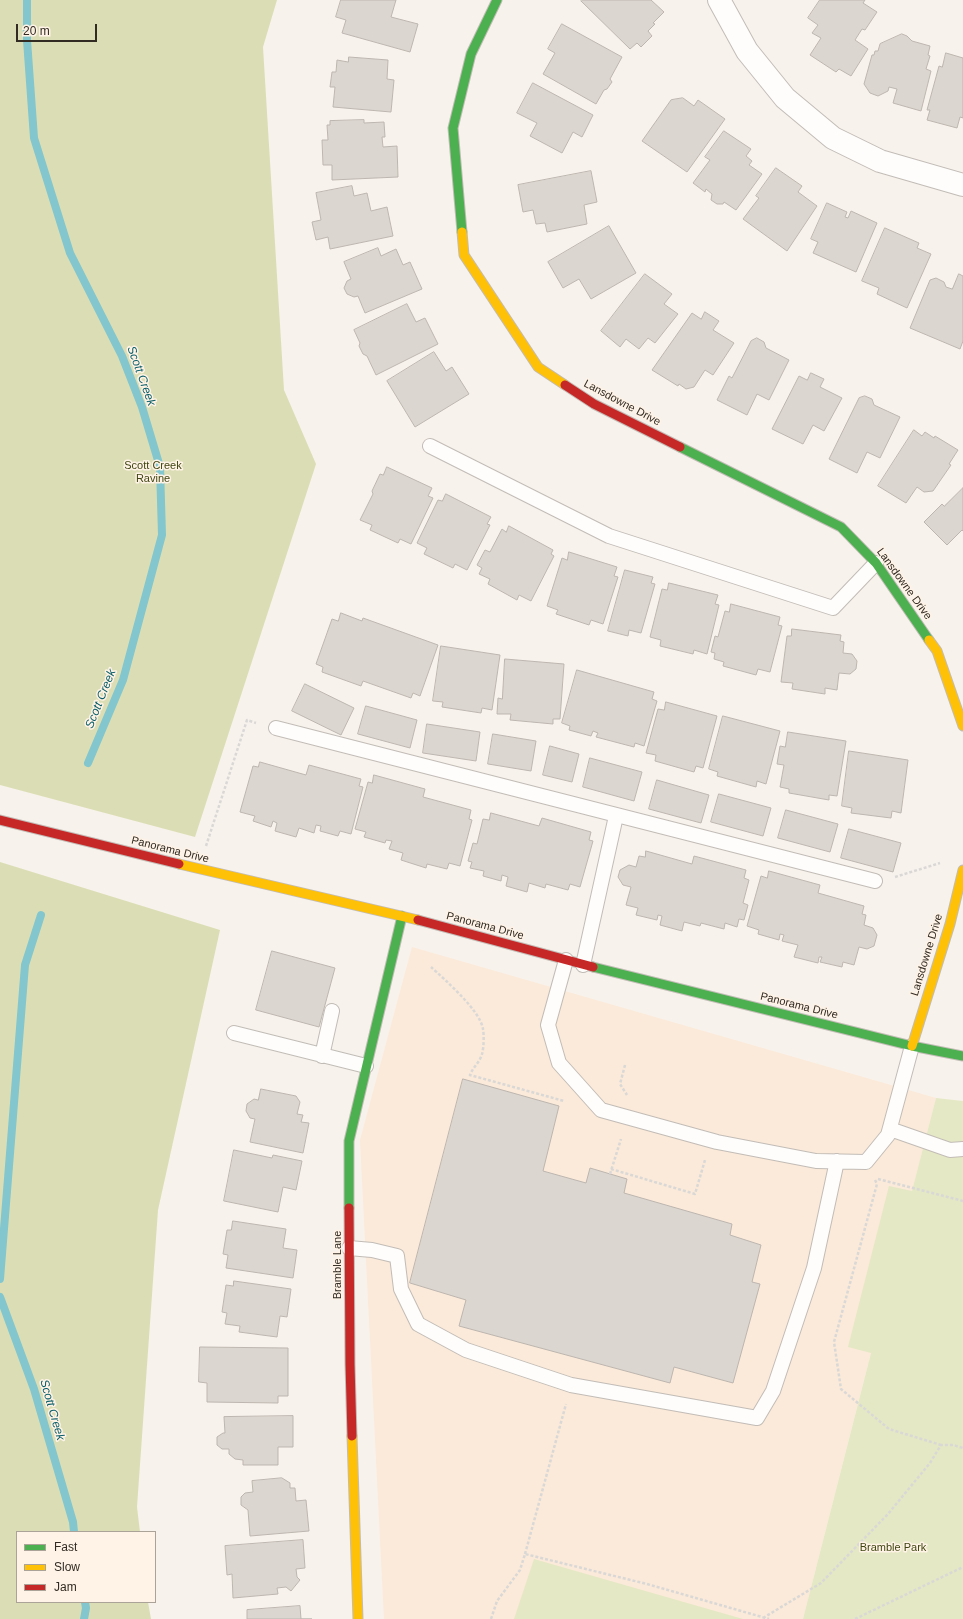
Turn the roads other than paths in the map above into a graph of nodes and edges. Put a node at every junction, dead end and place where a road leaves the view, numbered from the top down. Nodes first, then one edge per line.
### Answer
1 (497, 0) edge
2 (719, 0) edge
3 (963, 185) edge
4 (430, 446) dead end
5 (876, 564) junction
6 (963, 726) edge
7 (276, 728) road end
8 (616, 816) junction
9 (0, 820) edge
10 (963, 870) edge
11 (875, 881) road end
12 (402, 916) junction
13 (566, 960) junction
14 (583, 965) junction
15 (332, 1011) dead end
16 (234, 1033) dead end
17 (912, 1046) junction
18 (322, 1056) junction
19 (963, 1056) edge
20 (366, 1066) junction
21 (890, 1129) junction
22 (963, 1149) edge
23 (837, 1161) junction
24 (350, 1248) junction
25 (358, 1619) edge

1 - 5 street, Lansdowne Drive
2 - 3 street
4 - 5 lane
5 - 6 street, Lansdowne Drive
7 - 8 lane
8 - 11 lane
8 - 14 lane
9 - 12 street, Panorama Drive
10 - 17 street, Lansdowne Drive
12 - 13 street, Panorama Drive
12 - 20 street, Bramble Lane
13 - 14 street, Panorama Drive
13 - 23 lane
14 - 17 street, Panorama Drive
15 - 18 lane
16 - 18 lane
17 - 19 street, Panorama Drive
17 - 21 lane
18 - 20 lane
20 - 24 street, Bramble Lane
21 - 22 lane
21 - 23 lane
23 - 24 lane
24 - 25 street, Bramble Lane

